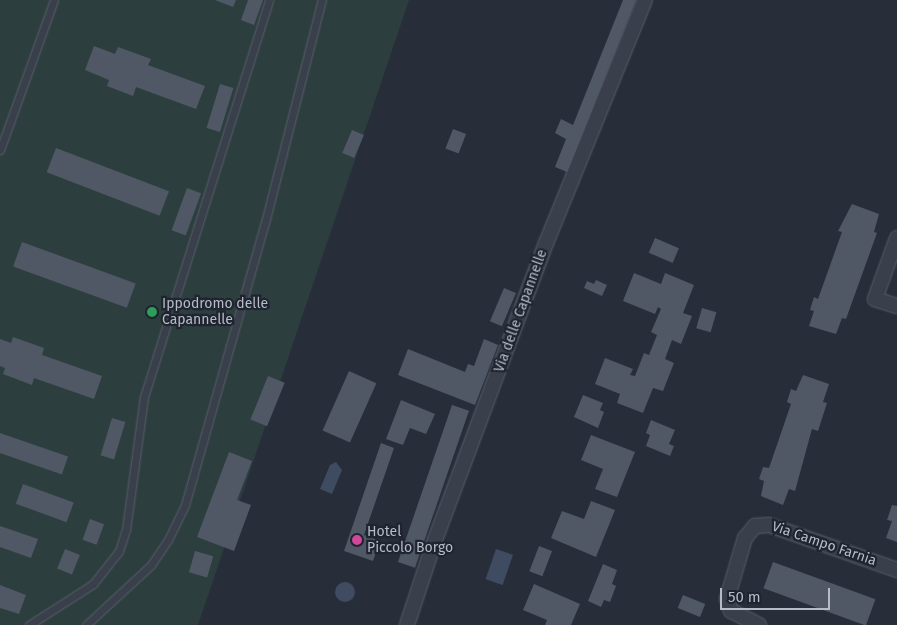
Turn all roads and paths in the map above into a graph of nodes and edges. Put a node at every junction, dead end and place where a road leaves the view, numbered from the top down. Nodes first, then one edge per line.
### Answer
1 (54, 0) edge
2 (269, 0) edge
3 (322, 0) edge
4 (646, 0) edge
5 (0, 150) edge
6 (897, 238) edge
7 (897, 306) edge
8 (897, 570) edge
9 (28, 625) edge
10 (86, 625) edge
11 (407, 625) edge
12 (759, 625) edge

1 - 5 lane
2 - 9 lane
3 - 10 lane
4 - 11 street, Via delle Capannelle
6 - 7 street
8 - 12 street, Via Campo Farnia

